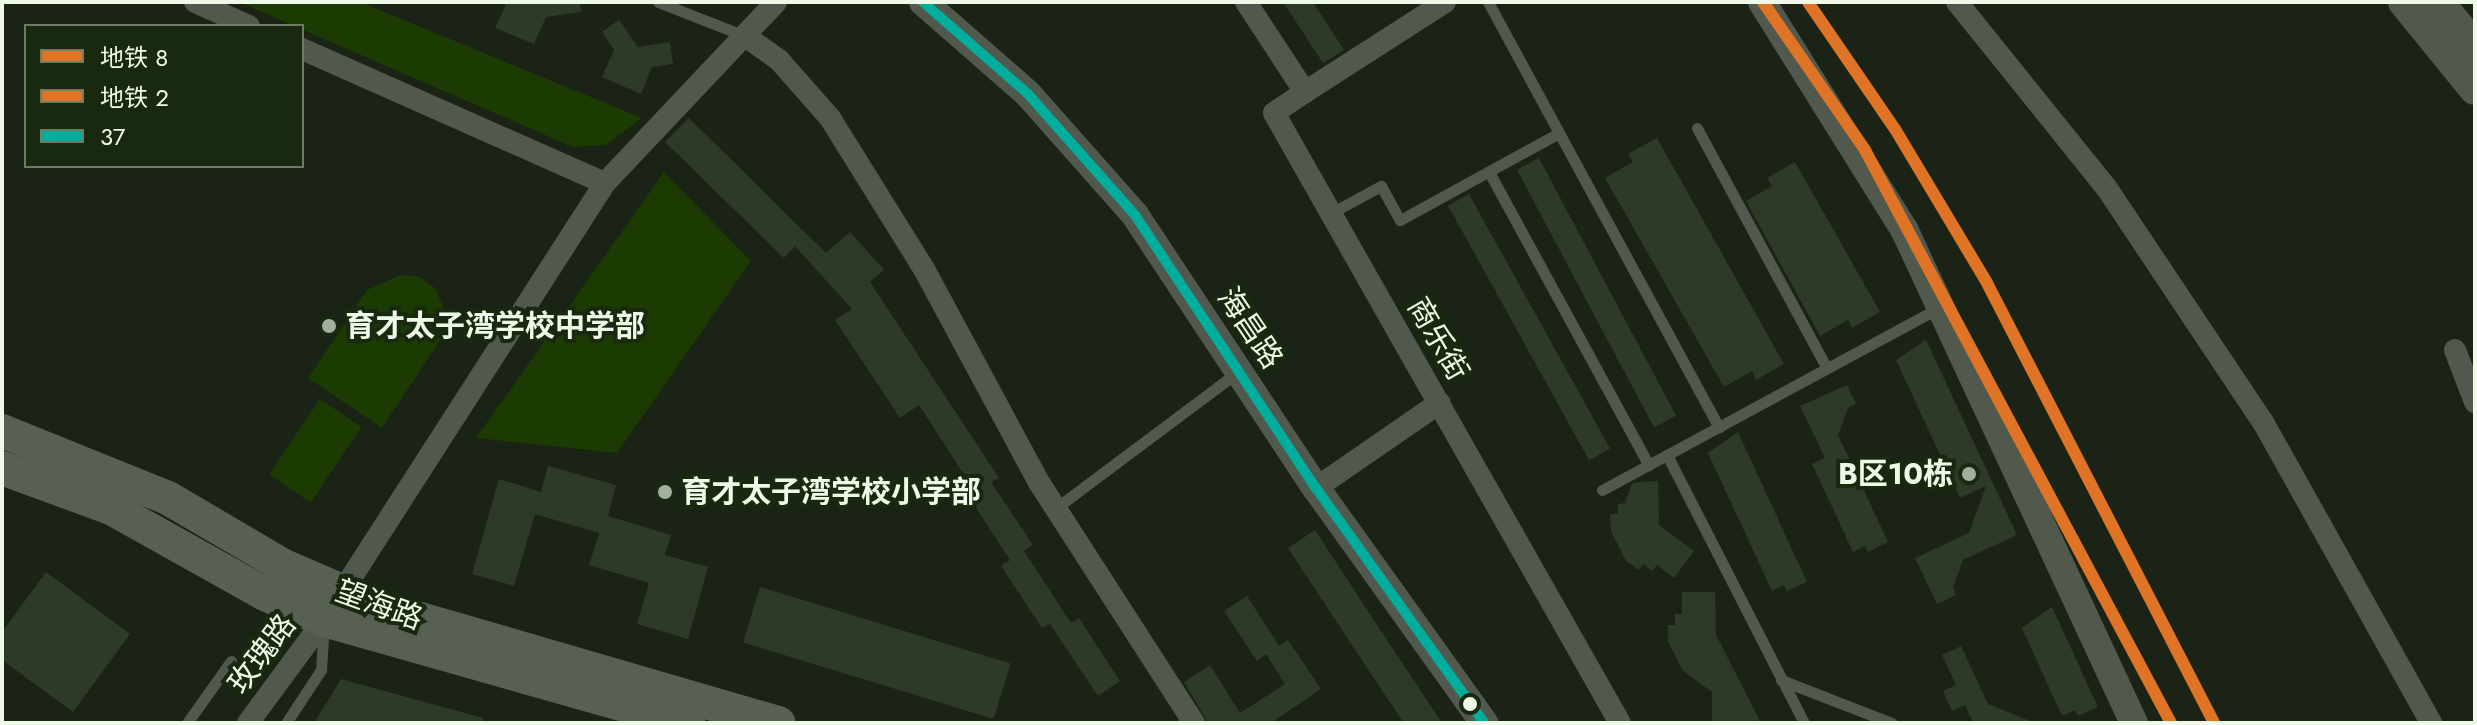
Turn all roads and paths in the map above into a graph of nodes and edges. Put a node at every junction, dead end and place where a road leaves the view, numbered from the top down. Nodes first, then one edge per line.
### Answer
1 (195, 2) edge
2 (658, 2) edge
3 (776, 2) edge
4 (923, 2) edge
5 (1246, 2) edge
6 (1445, 2) edge
7 (1488, 2) edge
8 (1762, 2) edge
9 (1957, 2) edge
10 (2404, 2) edge
11 (2438, 2) edge
12 (244, 24) edge
13 (745, 36) junction
14 (2475, 47) edge
15 (304, 50) edge
16 (2475, 89) edge
17 (1305, 92) junction
18 (1697, 128) dead end
19 (1559, 133) junction
20 (1489, 172) junction
21 (605, 183) junction
22 (1331, 213) junction
23 (1942, 306) junction
24 (2455, 350) dead end
25 (1827, 368) junction
26 (1239, 372) junction
27 (2475, 402) edge
28 (1439, 403) junction
29 (1719, 427) junction
30 (2, 431) edge
31 (1667, 455) junction
32 (1649, 465) junction
33 (2, 468) edge
34 (1316, 488) junction
35 (1602, 490) dead end
36 (1056, 508) junction
37 (333, 606) junction
38 (231, 661) dead end
39 (1781, 680) junction
40 (187, 723) edge
41 (248, 723) edge
42 (286, 723) edge
43 (689, 723) edge
44 (779, 723) edge
45 (1194, 723) edge
46 (1484, 723) edge
47 (1620, 723) edge
48 (1804, 723) edge
49 (1892, 723) edge
50 (2134, 723) edge
51 (2431, 723) edge

1 - 12 street
2 - 13 lane
3 - 13 street, 玫瑰路
4 - 26 street, 海昌路
5 - 17 street
6 - 17 street
7 - 19 lane
8 - 23 street
9 - 51 street
10 - 16 main road
11 - 14 main road
13 - 21 street, 玫瑰路
13 - 36 street
15 - 21 street
17 - 22 street, 商乐街
18 - 25 lane
19 - 20 lane
19 - 29 lane
20 - 22 lane
20 - 32 lane
21 - 37 street, 玫瑰路
22 - 28 street, 商乐街
23 - 25 lane
23 - 50 street
24 - 27 street
25 - 29 lane
26 - 34 street, 海昌路
26 - 36 lane
28 - 34 street
28 - 47 street, 商乐街
29 - 31 lane
30 - 37 main road, 望海路
31 - 32 lane
31 - 39 lane
32 - 35 lane
33 - 37 main road, 望海路
34 - 46 street, 海昌路
36 - 45 street
37 - 41 street, 玫瑰路
37 - 42 lane
37 - 43 main road, 望海路
37 - 44 main road, 望海路
38 - 40 lane
39 - 48 lane
39 - 49 lane

